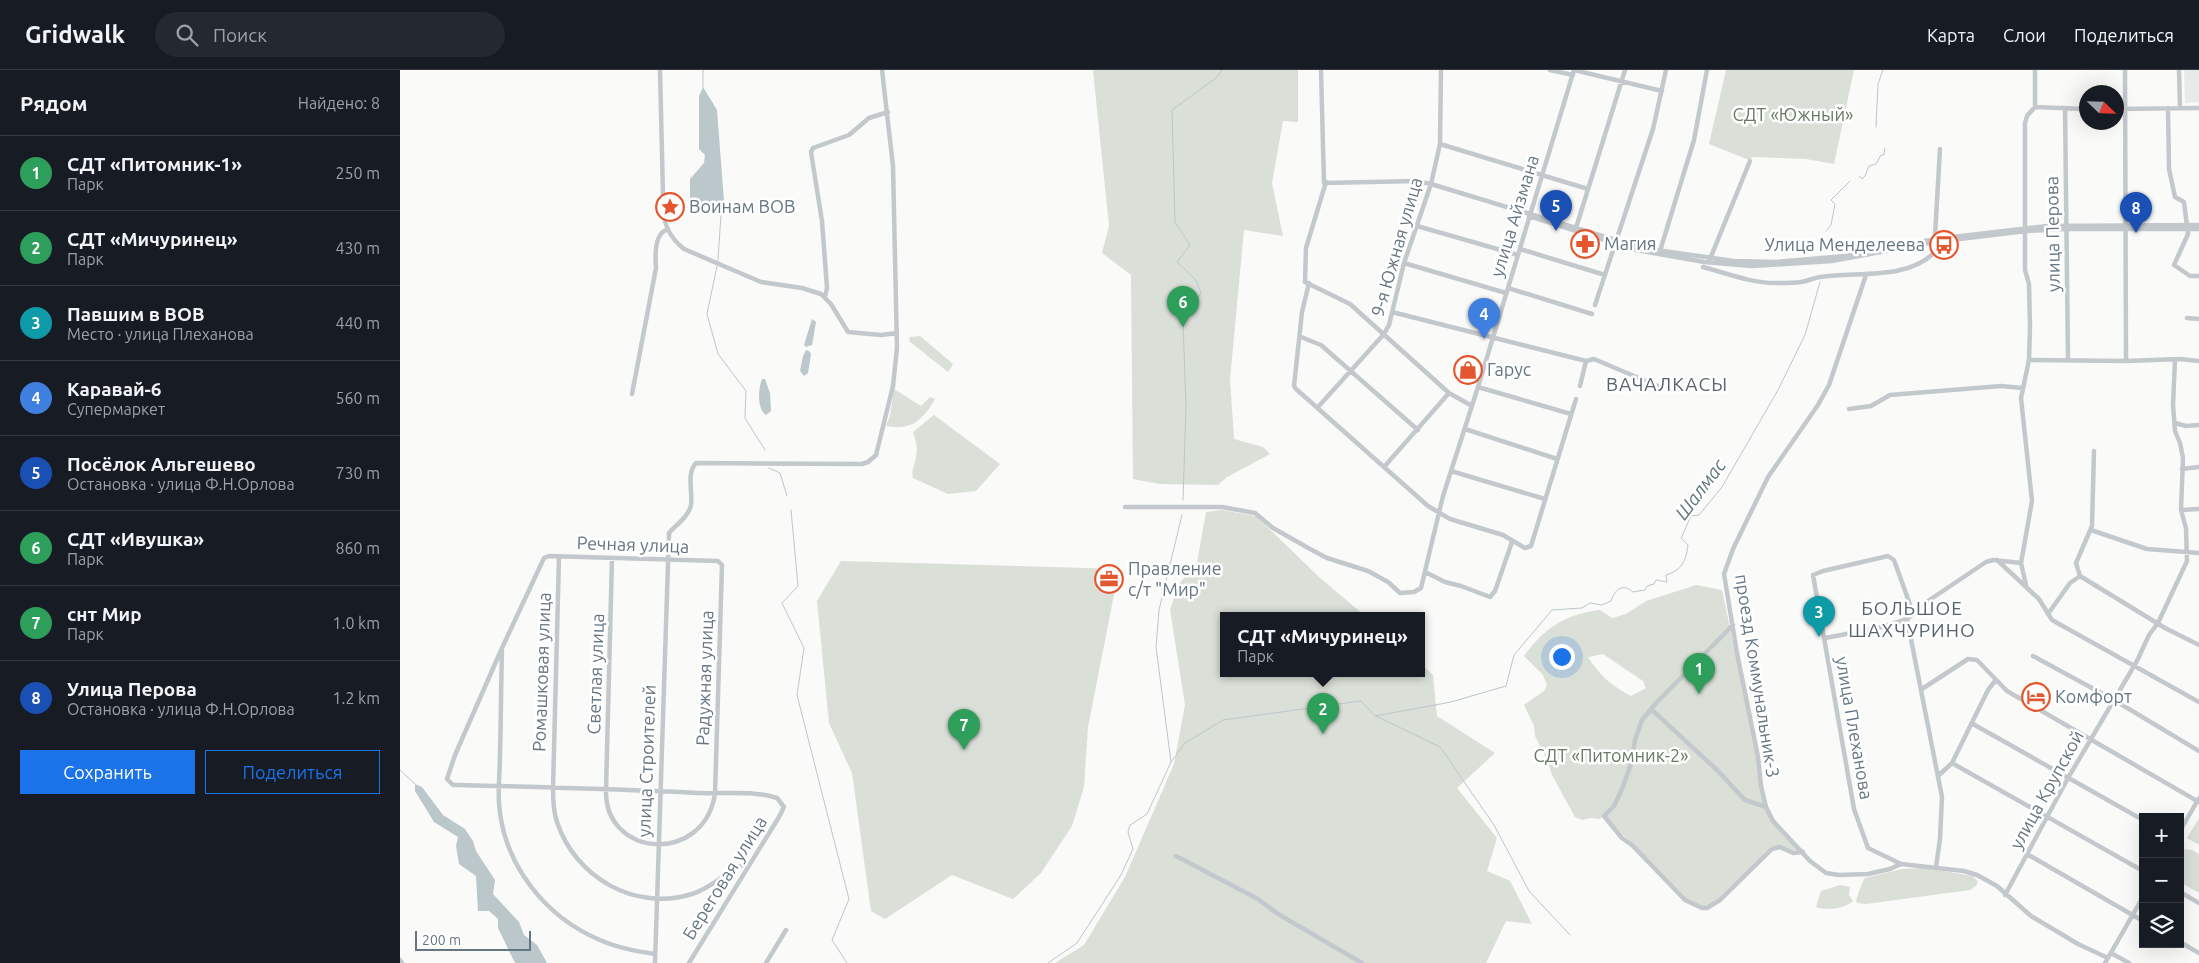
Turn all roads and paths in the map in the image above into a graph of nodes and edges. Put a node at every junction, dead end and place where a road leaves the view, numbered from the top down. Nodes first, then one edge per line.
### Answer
1 (660, 70) edge
2 (882, 70) edge
3 (1321, 70) edge
4 (1441, 70) edge
5 (1550, 70) edge
6 (1625, 70) edge
7 (1666, 70) edge
8 (1706, 70) edge
9 (2035, 70) edge
10 (2125, 70) edge
11 (2179, 70) edge
12 (1574, 72) edge
13 (1622, 82) junction
14 (1662, 91) junction
15 (2035, 107) junction
16 (2065, 108) junction
17 (2079, 108) edge
18 (2168, 108) junction
19 (2180, 108) junction
20 (2199, 108) edge
21 (2125, 109) junction
22 (888, 112) junction
23 (1440, 144) junction
24 (1940, 149) dead end
25 (1750, 161) dead end
26 (1542, 175) junction
27 (1325, 182) junction
28 (1431, 184) junction
29 (1588, 189) junction
30 (1529, 214) junction
31 (1417, 226) junction
32 (2067, 227) junction
33 (2187, 227) junction
34 (2199, 227) edge
35 (1576, 228) junction
36 (2126, 228) junction
37 (666, 230) junction
38 (2026, 230) junction
39 (1935, 240) junction
40 (1616, 243) junction
41 (1520, 249) junction
42 (1660, 251) junction
43 (1518, 255) junction
44 (1706, 262) junction
45 (1404, 263) junction
46 (1605, 275) junction
47 (1866, 275) junction
48 (2199, 276) edge
49 (1307, 282) junction
50 (1507, 290) junction
51 (825, 297) junction
52 (1595, 306) dead end
53 (1392, 312) junction
54 (1592, 314) dead end
55 (2187, 318) dead end
56 (2199, 319) edge
57 (897, 333) junction
58 (1384, 334) junction
59 (1300, 337) junction
60 (1492, 337) junction
61 (2029, 360) junction
62 (2068, 360) junction
63 (2176, 360) junction
64 (1586, 361) junction
65 (2126, 361) junction
66 (2199, 361) edge
67 (1350, 369) junction
68 (1580, 386) dead end
69 (1478, 387) junction
70 (1660, 387) dead end
71 (2022, 388) junction
72 (1449, 393) junction
73 (632, 394) dead end
74 (1576, 399) dead end
75 (1472, 406) junction
76 (1318, 407) junction
77 (1849, 409) dead end
78 (1571, 414) junction
79 (2175, 423) junction
80 (2199, 425) edge
81 (1465, 429) junction
82 (1418, 430) junction
83 (2094, 451) dead end
84 (1557, 458) junction
85 (1384, 467) junction
86 (2199, 467) edge
87 (2182, 468) junction
88 (1451, 471) junction
89 (1545, 499) junction
90 (1125, 507) dead end
91 (2199, 509) edge
92 (2181, 510) junction
93 (1439, 511) junction
94 (2091, 530) junction
95 (1512, 542) junction
96 (2187, 552) junction
97 (2199, 553) edge
98 (559, 557) junction
99 (612, 558) junction
100 (667, 559) junction
101 (1997, 560) junction
102 (721, 562) joint
103 (2021, 563) junction
104 (1425, 572) junction
105 (2080, 576) junction
106 (2026, 585) junction
107 (1913, 613) junction
108 (2048, 614) junction
109 (1907, 619) junction
110 (2158, 623) junction
111 (1733, 625) junction
112 (1825, 638) junction
113 (2199, 646) edge
114 (502, 648) junction
115 (2034, 656) dead end
116 (2135, 665) junction
117 (1995, 681) junction
118 (1922, 689) junction
119 (2114, 700) junction
120 (2199, 702) edge
121 (1651, 709) junction
122 (1973, 724) junction
123 (2091, 739) junction
124 (2199, 751) edge
125 (1952, 763) junction
126 (1938, 776) junction
127 (2068, 778) junction
128 (500, 786) junction
129 (552, 788) junction
130 (606, 790) junction
131 (660, 791) junction
132 (715, 794) junction
133 (2198, 800) edge
134 (1766, 807) junction
135 (2047, 818) junction
136 (2139, 818) edge
137 (2184, 824) edge
138 (658, 846) junction
139 (1803, 852) junction
140 (2027, 854) junction
141 (1176, 856) dead end
142 (1901, 864) junction
143 (748, 865) junction
144 (1936, 867) junction
145 (2139, 869) edge
146 (2184, 894) edge
147 (2005, 895) junction
148 (658, 899) junction
149 (2140, 903) edge
150 (2199, 903) edge
151 (2133, 915) junction
152 (2139, 919) edge
153 (786, 930) dead end
154 (2184, 944) edge
155 (2111, 953) junction
156 (2199, 953) edge
157 (656, 954) junction
158 (2108, 958) junction
159 (655, 963) edge
160 (689, 963) edge
161 (766, 963) edge
162 (1362, 963) edge
163 (2105, 963) edge
164 (2129, 963) edge

1 - 37 street
2 - 22 street
3 - 27 street
4 - 23 street, 9-я Южная улица
5 - 12 street
6 - 13 street
7 - 14 street
8 - 42 street
9 - 15 street
10 - 21 street
11 - 19 street
12 - 13 street
12 - 26 street, улица Айзмана
13 - 14 street
13 - 29 street
14 - 40 street
15 - 16 street
15 - 38 street
16 - 17 street
16 - 32 street, улица Перова
18 - 19 street
18 - 21 street
18 - 33 street
19 - 20 street
21 - 36 street
22 - 51 street
22 - 57 street
23 - 26 street
23 - 28 street, 9-я Южная улица
24 - 39 street
25 - 44 street
26 - 29 street
26 - 30 street, улица Айзмана
27 - 28 street
27 - 49 street
28 - 30 street
28 - 31 street, 9-я Южная улица
29 - 35 street
30 - 35 street
30 - 40 street
30 - 41 street, улица Айзмана
31 - 43 street
31 - 45 street, 9-я Южная улица
32 - 36 street
32 - 38 street
32 - 62 street, улица Перова
33 - 34 street
33 - 36 street
33 - 48 street
35 - 40 street
36 - 65 street
37 - 51 street
37 - 73 street
38 - 39 street
38 - 61 street
39 - 44 street
39 - 47 street
40 - 42 street
40 - 44 street
40 - 46 street
41 - 43 street, улица Айзмана
41 - 46 street
42 - 44 street
43 - 50 street, улица Айзмана
44 - 47 street
45 - 50 street
45 - 53 street, 9-я Южная улица
46 - 52 street
47 - 111 street, проезд Коммунальник-3
49 - 58 street
49 - 59 street
50 - 54 street
50 - 60 street, улица Айзмана
51 - 57 street
53 - 58 street, 9-я Южная улица
53 - 60 street
55 - 56 street
57 - 100 street, улица Строителей
58 - 67 street, 9-я Южная улица
58 - 72 street
59 - 67 street
59 - 76 street
60 - 64 street
60 - 69 street, улица Айзмана
61 - 62 street
61 - 71 street
62 - 65 street
63 - 65 street
63 - 66 street
63 - 79 street, улица Крупской
64 - 68 street
64 - 70 street
67 - 76 street, 9-я Южная улица
67 - 82 street
69 - 75 street, улица Айзмана
69 - 78 street
71 - 77 street
71 - 103 street
72 - 75 street
72 - 82 street
74 - 78 street
75 - 81 street, улица Айзмана
76 - 85 street
78 - 84 street
79 - 80 street
79 - 87 street, улица Крупской
81 - 84 street
81 - 88 street, улица Айзмана
82 - 85 street
83 - 94 street
84 - 89 street
85 - 93 street
86 - 87 street
87 - 92 street, улица Крупской
88 - 89 street
88 - 93 street, улица Айзмана
89 - 95 street
90 - 104 street, улица Айзмана
91 - 92 street
92 - 96 street, улица Крупской
93 - 95 street
93 - 104 street, улица Айзмана
94 - 96 street
94 - 105 street
95 - 104 street
96 - 97 street
96 - 110 street, улица Крупской
98 - 99 street, Речная улица
98 - 114 street, Речная улица
98 - 129 street, Ромашковая улица
99 - 100 street, Речная улица
99 - 130 street, Светлая улица
100 - 102 street, Речная улица
100 - 131 street, улица Строителей
101 - 103 street
101 - 106 street
101 - 107 street
102 - 132 street, Радужная улица
103 - 106 street
105 - 108 street
105 - 110 street
106 - 108 street
107 - 109 street
107 - 112 street, улица Плеханова
108 - 116 street
109 - 112 street
109 - 118 street
110 - 113 street
110 - 116 street, улица Крупской
111 - 121 street
111 - 134 street, проезд Коммунальник-3
112 - 142 street, улица Плеханова
114 - 128 street
114 - 128 street
115 - 119 street
116 - 119 street, улица Крупской
116 - 120 street
117 - 118 street
117 - 122 street
117 - 123 street
118 - 126 street
119 - 123 street, улица Крупской
119 - 124 street
121 - 134 street
121 - 139 street
122 - 125 street
122 - 127 street
123 - 127 street, улица Крупской
123 - 133 street
125 - 126 street
125 - 135 street
126 - 144 street
127 - 135 street, улица Крупской
127 - 136 street
128 - 129 street
128 - 157 street
129 - 130 street
129 - 148 street, Ромашковая улица
130 - 131 street
130 - 138 street, Светлая улица
131 - 132 street
131 - 138 street, улица Строителей
132 - 138 street, Радужная улица
132 - 143 street, Береговая улица
133 - 137 street
134 - 139 street, проезд Коммунальник-3
135 - 140 street, улица Крупской
135 - 145 street
138 - 148 street, улица Строителей
139 - 142 street, проезд Коммунальник-3
140 - 147 street, улица Крупской
140 - 151 street
141 - 162 street
142 - 144 street, проезд Коммунальник-3
143 - 148 street, Ромашковая улица
143 - 160 street, Береговая улица
144 - 147 street, проезд Коммунальник-3
146 - 150 street
147 - 158 street, проезд Коммунальник-3
148 - 157 street, улица Строителей
149 - 151 street
151 - 152 street
151 - 155 street
153 - 161 street
154 - 156 street
155 - 158 street
155 - 164 street
157 - 159 street, улица Строителей
158 - 163 street

